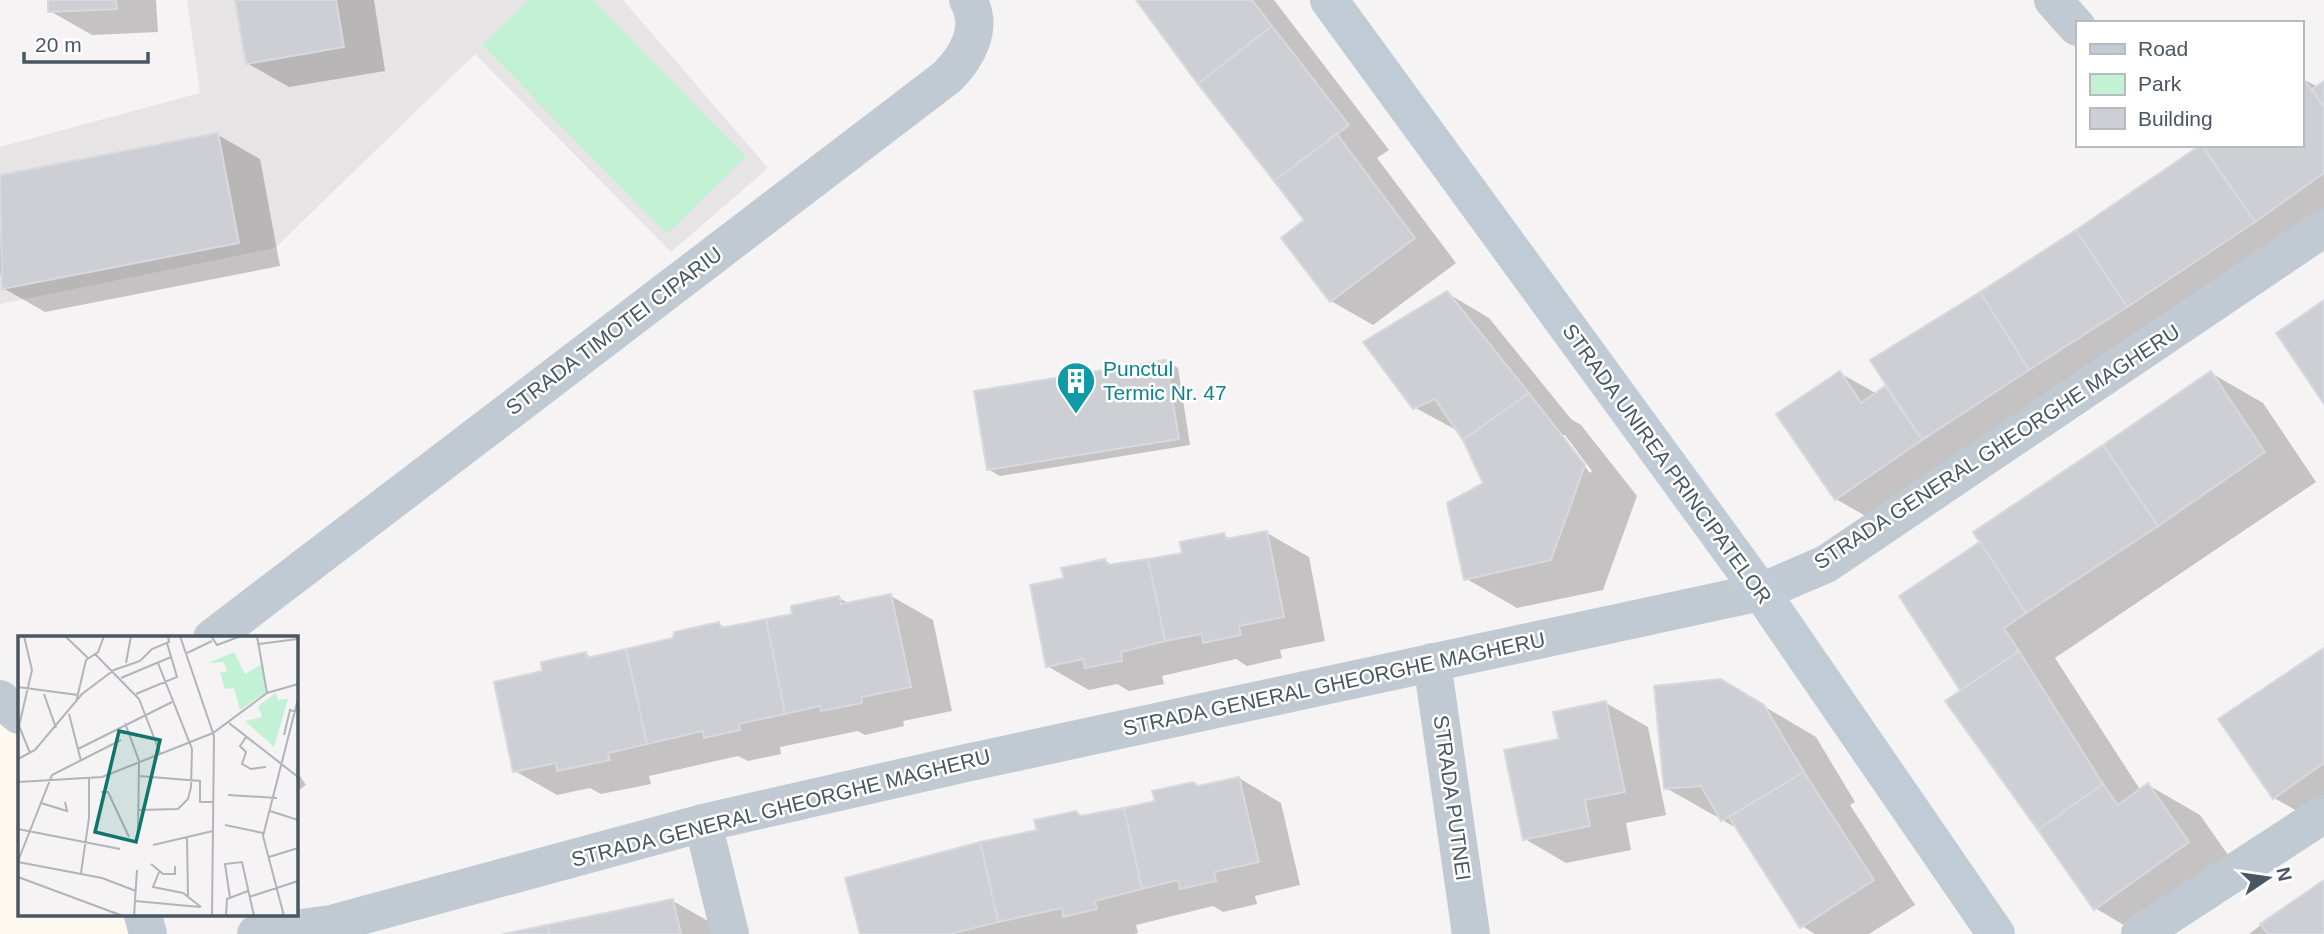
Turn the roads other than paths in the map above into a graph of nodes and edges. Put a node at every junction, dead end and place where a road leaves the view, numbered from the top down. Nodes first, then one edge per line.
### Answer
1 (968, 0) edge
2 (1329, 0) edge
3 (2053, 0) edge
4 (2076, 26) edge
5 (2324, 228) edge
6 (1761, 592) junction
7 (215, 636) edge
8 (1432, 662) junction
9 (0, 699) edge
10 (18, 714) edge
11 (2324, 814) edge
12 (703, 823) junction
13 (143, 916) edge
14 (148, 934) edge
15 (256, 934) edge
16 (730, 934) edge
17 (1471, 934) edge
18 (1996, 934) edge
19 (2140, 934) edge

1 - 7 street, STRADA TIMOTEI CIPARIU
2 - 6 main road, STRADA UNIREA PRINCIPATELOR
3 - 4 street
5 - 6 street, STRADA GENERAL GHEORGHE MAGHERU
6 - 8 street, STRADA GENERAL GHEORGHE MAGHERU
6 - 18 main road, STRADA UNIREA PRINCIPATELOR
8 - 12 street, STRADA GENERAL GHEORGHE MAGHERU
8 - 17 street, STRADA PUTNEI
9 - 10 street
11 - 19 street
12 - 15 street, STRADA GENERAL GHEORGHE MAGHERU
12 - 16 street
13 - 14 street

